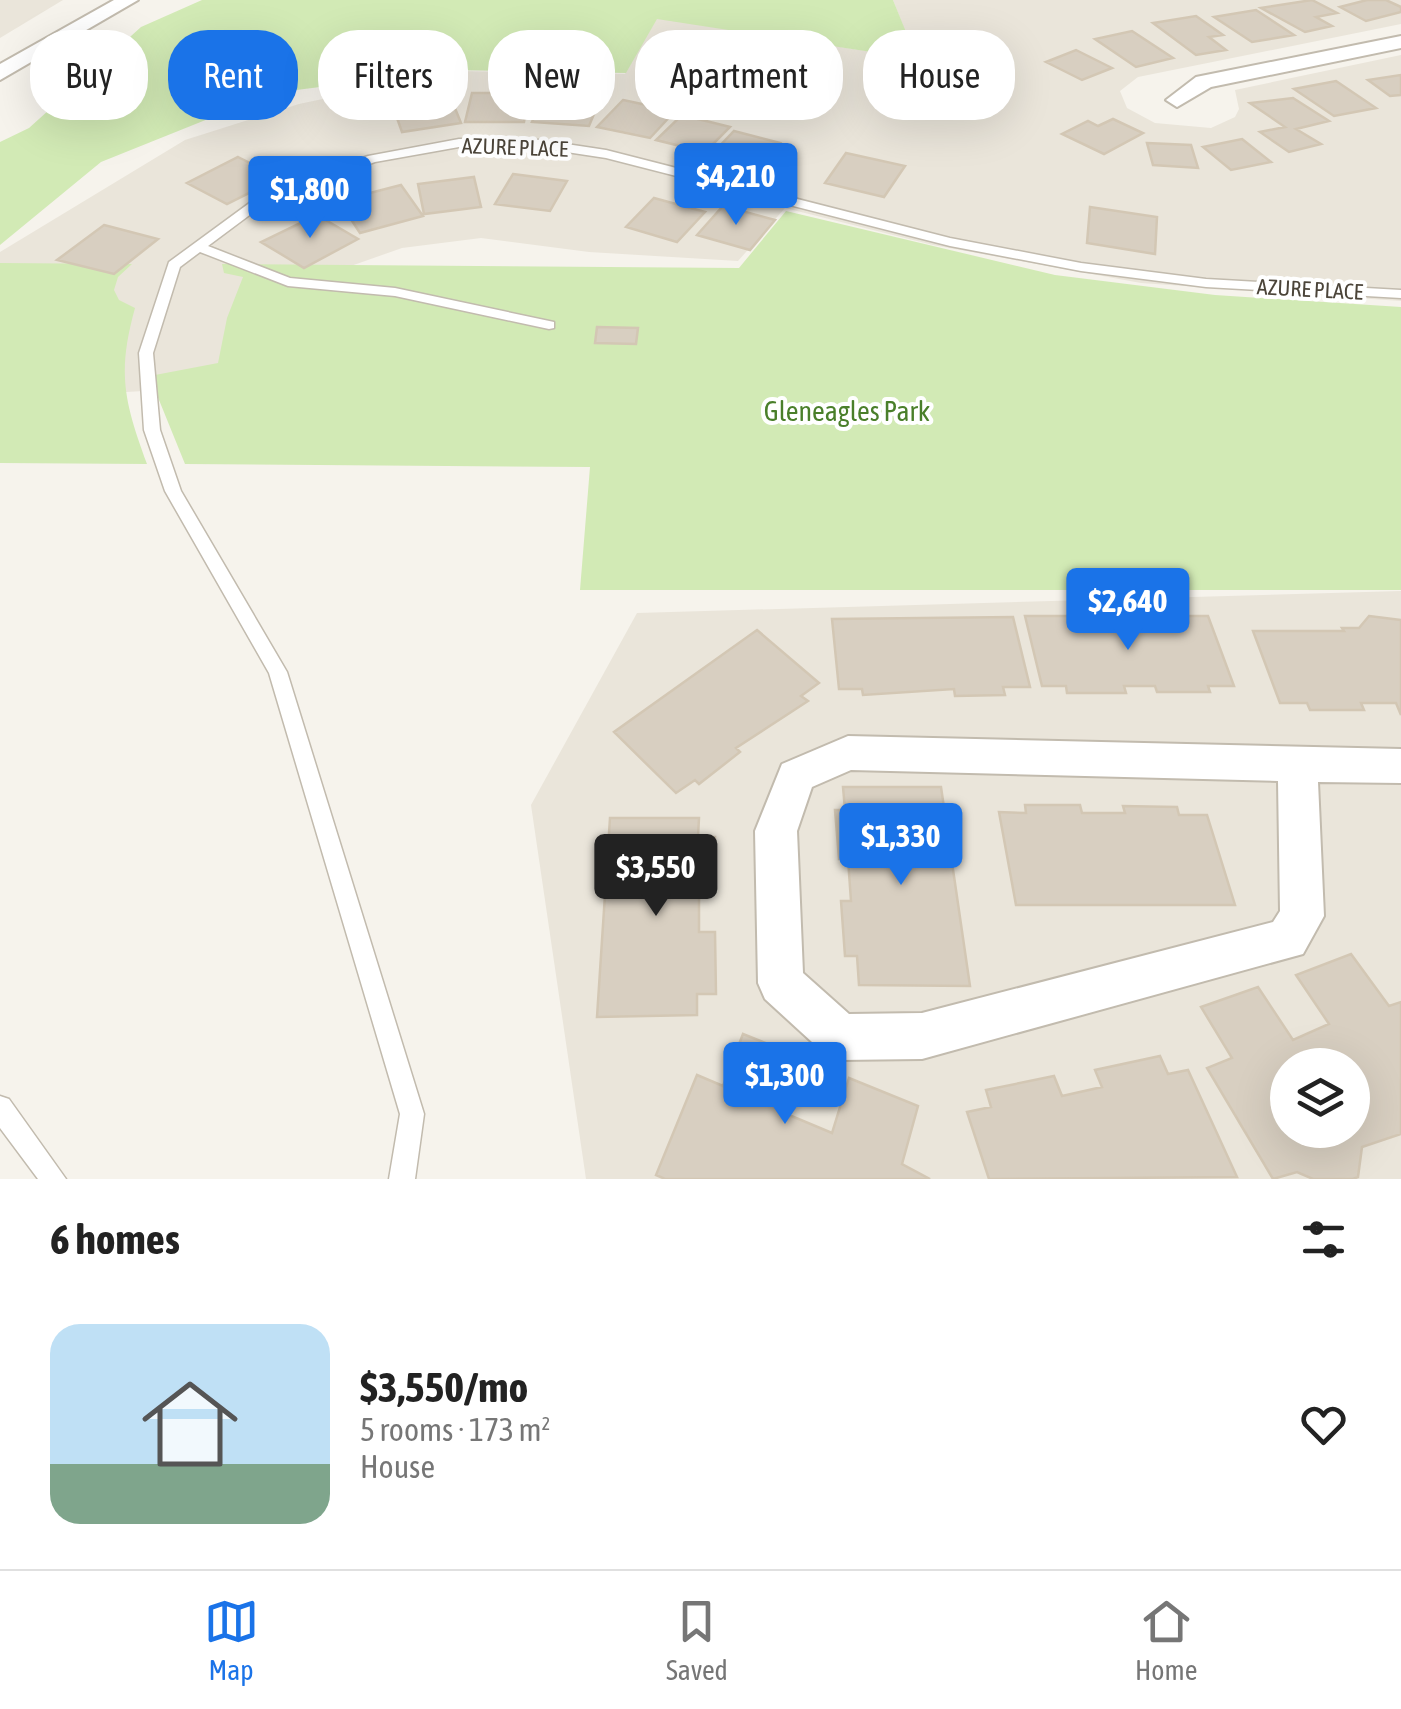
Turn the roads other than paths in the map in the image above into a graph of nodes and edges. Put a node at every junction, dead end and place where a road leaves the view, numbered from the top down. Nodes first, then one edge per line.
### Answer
1 (128, 0) edge
2 (1401, 42) edge
3 (0, 73) edge
4 (1177, 100) dead end
5 (199, 247) junction
6 (1401, 294) edge
7 (549, 326) dead end
8 (1298, 765) junction
9 (1401, 766) edge
10 (0, 1108) edge
11 (53, 1179) edge
12 (402, 1179) edge

1 - 3 street
2 - 4 street
5 - 6 lane, AZURE PLACE
5 - 7 lane
5 - 12 lane, AZURE PLACE
8 - 8 street
8 - 9 street
10 - 11 lane

